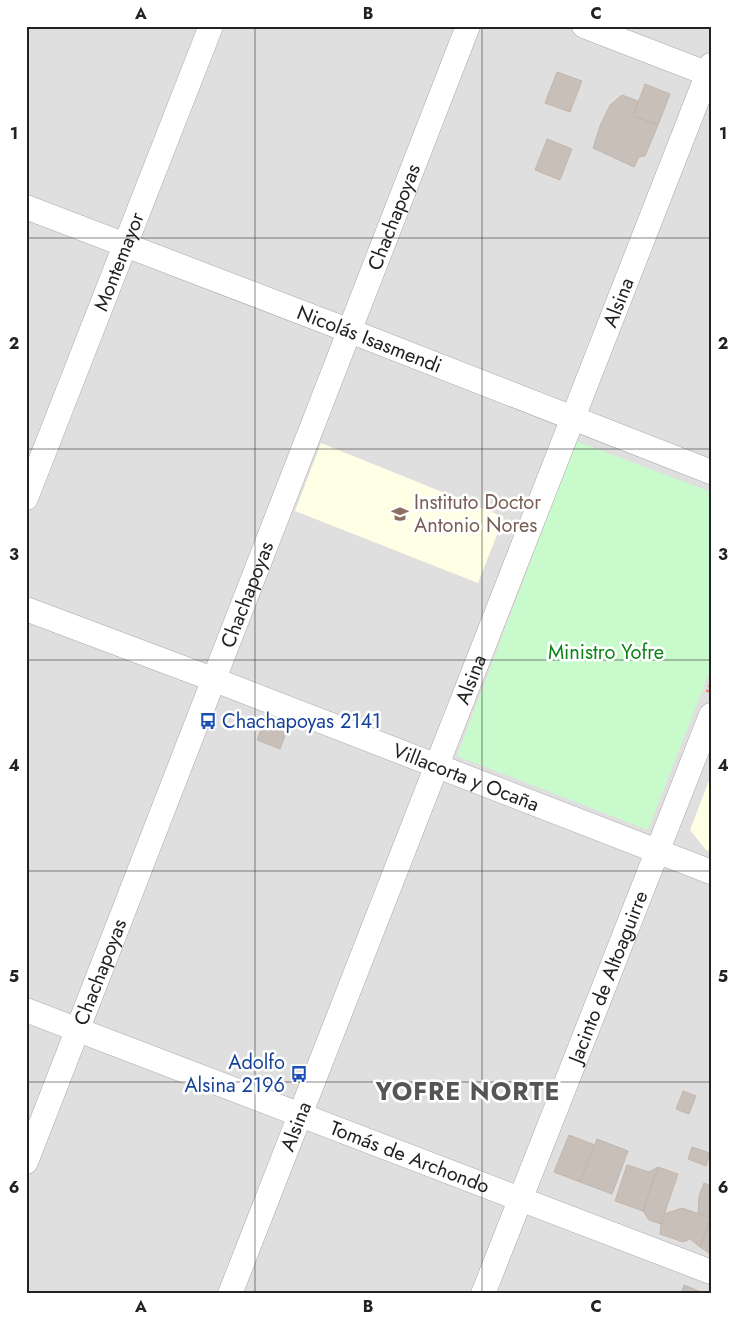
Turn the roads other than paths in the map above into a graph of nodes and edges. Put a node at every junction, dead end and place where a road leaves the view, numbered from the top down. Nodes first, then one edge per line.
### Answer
1 (211, 26) edge
2 (468, 26) edge
3 (584, 26) edge
4 (710, 71) edge
5 (26, 207) edge
6 (125, 245) junction
7 (350, 331) junction
8 (574, 418) junction
9 (711, 472) edge
10 (26, 498) edge
11 (26, 608) edge
12 (214, 680) junction
13 (711, 715) edge
14 (438, 766) junction
15 (657, 851) junction
16 (711, 872) edge
17 (26, 1010) edge
18 (78, 1030) junction
19 (300, 1115) junction
20 (26, 1162) edge
21 (520, 1200) junction
22 (711, 1272) edge
23 (230, 1294) edge
24 (484, 1294) edge

1 - 6 street, Montemayor
2 - 7 street, Chachapoyas
3 - 4 street
4 - 8 street, Alsina
5 - 6 street, Nicolás Isasmendi
6 - 7 street, Nicolás Isasmendi
6 - 10 street, Montemayor
7 - 8 street, Nicolás Isasmendi
7 - 12 street, Chachapoyas
8 - 9 street, Nicolás Isasmendi
8 - 14 street, Alsina
11 - 12 street, Villacorta y Ocaña
12 - 14 street, Villacorta y Ocaña
12 - 18 street, Chachapoyas
13 - 15 street, Jacinto de Altoaguirre
14 - 15 street, Villacorta y Ocaña
14 - 19 street, Alsina
15 - 16 street, Villacorta y Ocaña
15 - 21 street, Jacinto de Altoaguirre
17 - 18 street, Tomás de Archondo
18 - 19 street, Tomás de Archondo
18 - 20 street, Chachapoyas
19 - 21 street, Tomás de Archondo
19 - 23 street, Alsina
21 - 22 street, Tomás de Archondo
21 - 24 street, Jacinto de Altoaguirre

